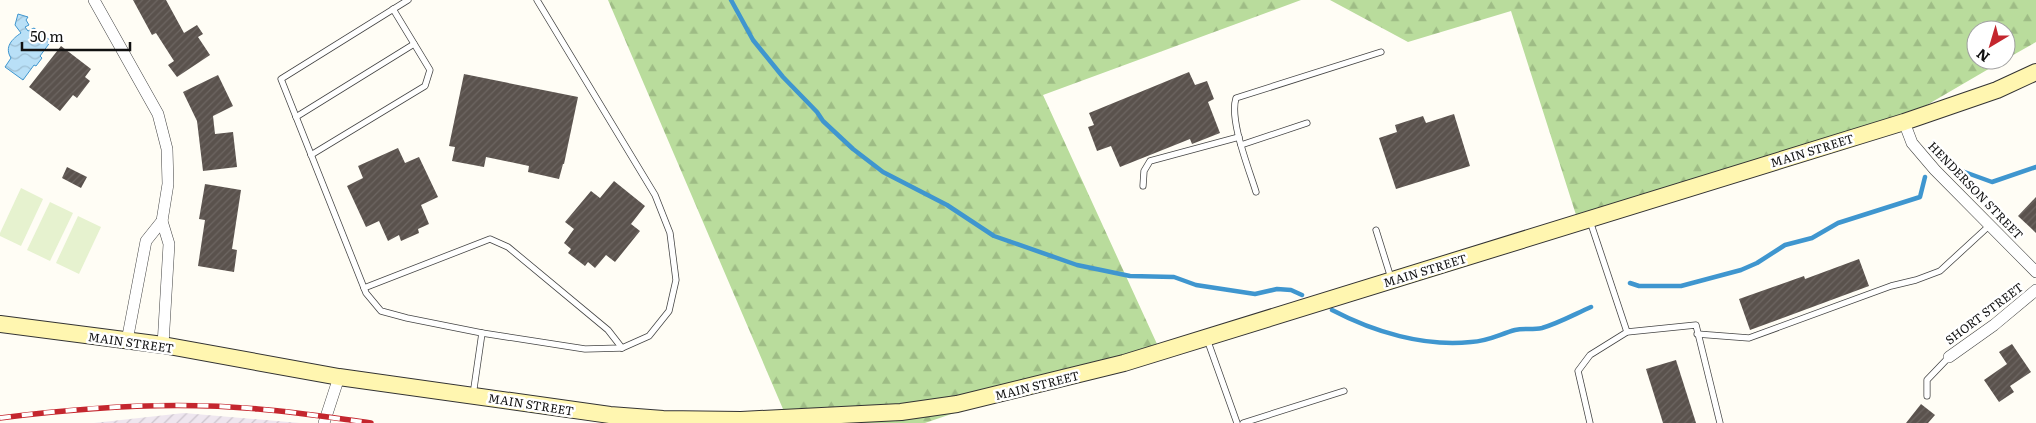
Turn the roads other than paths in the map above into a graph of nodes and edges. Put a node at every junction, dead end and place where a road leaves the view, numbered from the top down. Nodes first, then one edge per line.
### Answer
1 (94, 0) edge
2 (408, 0) edge
3 (537, 0) edge
4 (393, 9) junction
5 (414, 44) junction
6 (1381, 52) dead end
7 (2036, 72) edge
8 (296, 117) junction
9 (1904, 122) junction
10 (1307, 123) dead end
11 (1239, 137) junction
12 (1241, 144) junction
13 (311, 155) junction
14 (1143, 186) dead end
15 (1256, 192) dead end
16 (1589, 219) junction
17 (162, 221) junction
18 (1990, 225) junction
19 (1376, 230) dead end
20 (2036, 272) edge
21 (1392, 280) junction
22 (364, 288) junction
23 (2036, 290) edge
24 (0, 324) edge
25 (1627, 332) junction
26 (482, 333) junction
27 (1697, 334) junction
28 (1207, 337) junction
29 (127, 341) junction
30 (162, 345) junction
31 (622, 348) junction
32 (1949, 357) joint
33 (339, 377) junction
34 (1344, 391) dead end
35 (473, 395) junction
36 (1927, 396) dead end
37 (713, 422) edge
38 (741, 422) edge
39 (324, 423) edge
40 (1237, 423) edge
41 (1244, 423) edge
42 (1590, 423) edge
43 (1720, 423) edge

1 - 17 street
2 - 4 lane
3 - 31 lane
4 - 5 lane
4 - 8 lane
5 - 8 lane
5 - 13 lane
6 - 11 lane
7 - 9 main road, MAIN STREET
8 - 13 lane
9 - 16 main road, MAIN STREET
9 - 18 street, HENDERSON STREET
10 - 12 lane
11 - 12 lane
11 - 14 lane
12 - 15 lane
13 - 22 lane
16 - 21 main road, MAIN STREET
16 - 25 lane
17 - 29 street
17 - 30 street
18 - 20 street, HENDERSON STREET
18 - 27 lane
19 - 21 lane
21 - 28 main road, MAIN STREET
22 - 26 lane
22 - 31 lane
23 - 32 street, SHORT STREET
24 - 29 main road, MAIN STREET
25 - 27 lane
25 - 42 lane
26 - 31 lane
26 - 35 lane
27 - 43 lane
28 - 38 main road, MAIN STREET
28 - 40 lane
29 - 30 main road, MAIN STREET
30 - 33 main road, MAIN STREET
32 - 36 lane
33 - 35 main road, MAIN STREET
33 - 39 street
34 - 41 lane
35 - 37 main road, MAIN STREET
37 - 38 main road, MAIN STREET

